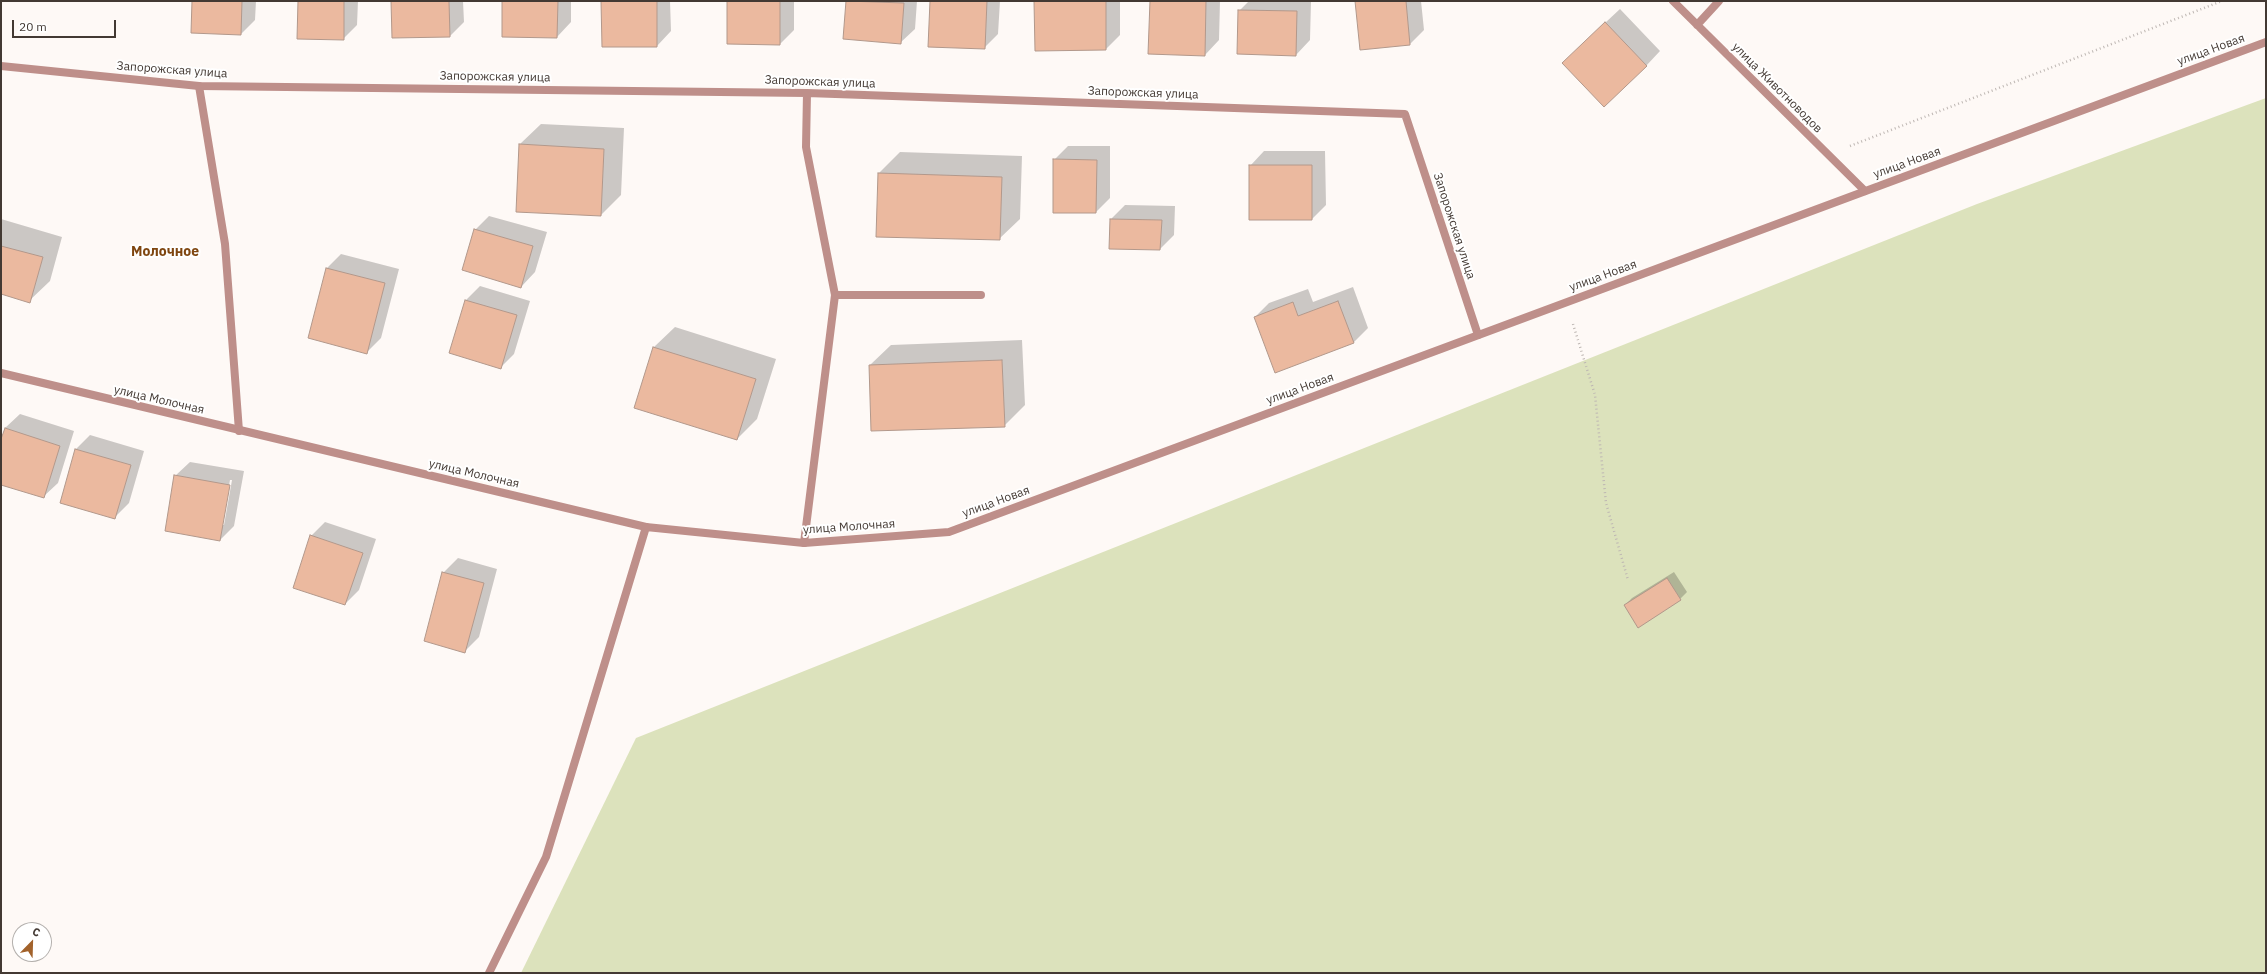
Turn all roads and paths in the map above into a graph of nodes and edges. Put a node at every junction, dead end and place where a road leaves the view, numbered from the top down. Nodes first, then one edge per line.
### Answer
1 (1673, 1) edge
2 (1719, 1) edge
3 (2222, 1) edge
4 (1697, 26) junction
5 (2266, 42) edge
6 (1, 66) edge
7 (199, 86) junction
8 (807, 93) junction
9 (1828, 155) junction
10 (1865, 191) junction
11 (835, 295) junction
12 (981, 295) dead end
13 (1567, 302) junction
14 (1478, 335) junction
15 (1, 373) edge
16 (239, 431) junction
17 (646, 527) junction
18 (949, 532) joint
19 (804, 543) junction
20 (1628, 580) dead end
21 (489, 973) edge

1 - 4 street, улица Животноводов
2 - 4 street
3 - 9 path
4 - 9 street, улица Животноводов
5 - 10 street, улица Новая
6 - 7 street, Запорожская улица
7 - 8 street, Запорожская улица
7 - 16 street
8 - 11 street
8 - 14 street, Запорожская улица
9 - 10 street, улица Животноводов
10 - 13 street, улица Новая
11 - 12 street
11 - 19 street
13 - 14 street, улица Новая
13 - 20 path
14 - 18 street, улица Новая
15 - 16 street, улица Молочная
16 - 17 street, улица Молочная
17 - 19 street, улица Молочная
17 - 21 street
18 - 19 street, улица Молочная

